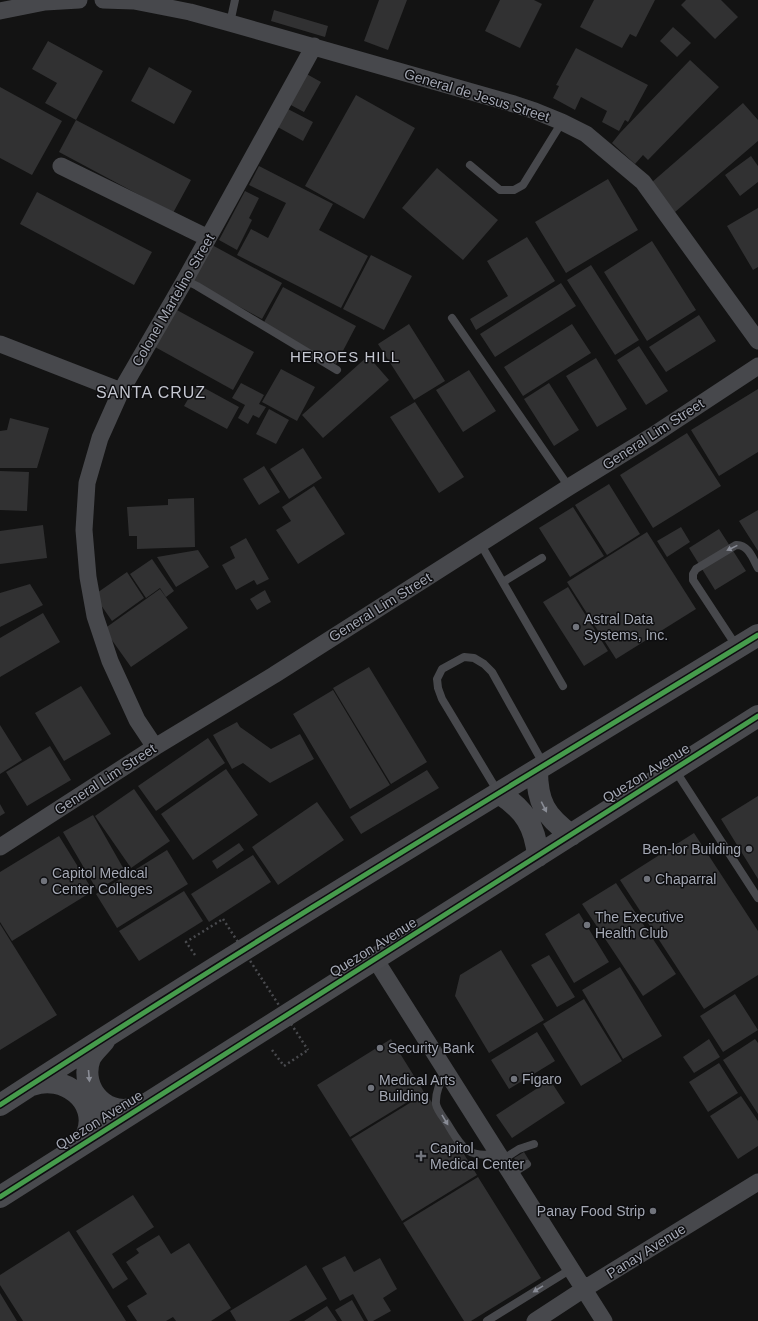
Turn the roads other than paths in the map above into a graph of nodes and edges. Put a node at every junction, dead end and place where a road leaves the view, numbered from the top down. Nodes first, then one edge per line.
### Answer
1 (79, 0) edge
2 (103, 0) edge
3 (236, 0) edge
4 (0, 10) edge
5 (230, 23) junction
6 (314, 46) junction
7 (562, 122) junction
8 (470, 165) dead end
9 (61, 166) dead end
10 (208, 238) junction
11 (185, 280) junction
12 (452, 318) dead end
13 (758, 341) edge
14 (0, 344) edge
15 (758, 366) edge
16 (337, 370) dead end
17 (121, 391) junction
18 (569, 487) junction
19 (480, 543) junction
20 (542, 558) dead end
21 (758, 568) edge
22 (503, 582) junction
23 (758, 635) edge
24 (737, 648) junction
25 (563, 686) dead end
26 (758, 716) edge
27 (155, 747) junction
28 (541, 768) junction
29 (674, 769) junction
30 (499, 794) junction
31 (571, 835) junction
32 (0, 846) edge
33 (538, 856) junction
34 (758, 898) edge
35 (375, 959) junction
36 (113, 1032) junction
37 (446, 1071) junction
38 (29, 1086) junction
39 (154, 1099) junction
40 (0, 1105) edge
41 (534, 1144) dead end
42 (73, 1151) junction
43 (500, 1156) junction
44 (527, 1164) dead end
45 (511, 1174) junction
46 (758, 1182) edge
47 (0, 1197) edge
48 (571, 1269) junction
49 (584, 1289) junction
50 (487, 1321) edge
51 (535, 1321) edge
52 (604, 1321) edge

1 - 4 street
2 - 5 street, General de Jesus Street
3 - 5 lane
5 - 6 street, General de Jesus Street
6 - 7 street, General de Jesus Street
6 - 10 street, Colonel Martelino Street
7 - 8 lane
7 - 13 street, General de Jesus Street
9 - 10 street
10 - 11 street, Colonel Martelino Street
11 - 16 lane
11 - 17 street, Colonel Martelino Street
12 - 18 lane
14 - 17 street
15 - 18 street, General Lim Street
17 - 27 street, Colonel Martelino Street
18 - 19 street, General Lim Street
19 - 22 lane
19 - 27 street, General Lim Street
20 - 22 lane
21 -> 24 lane
22 - 25 lane
23 - 24 main road
24 - 28 main road
26 - 29 main road, Quezon Avenue
27 - 32 street, General Lim Street
28 - 30 main road
28 - 30 lane
28 -> 31 main road
29 - 31 main road, Quezon Avenue
29 - 34 lane
30 - 33 main road
30 - 36 main road
31 - 33 main road, Quezon Avenue
33 - 35 main road, Quezon Avenue
35 - 37 street
35 - 39 main road, Quezon Avenue
36 - 38 main road
36 -> 39 main road
37 - 43 street
37 -> 43 lane
38 - 40 main road
38 - 42 main road
39 - 42 main road, Quezon Avenue
41 - 43 lane
42 - 47 main road, Quezon Avenue
43 - 45 street
44 - 45 lane
45 - 48 street
46 - 49 street, Panay Avenue
48 - 49 street
48 -> 50 lane
49 - 51 street, Panay Avenue
49 - 52 street

